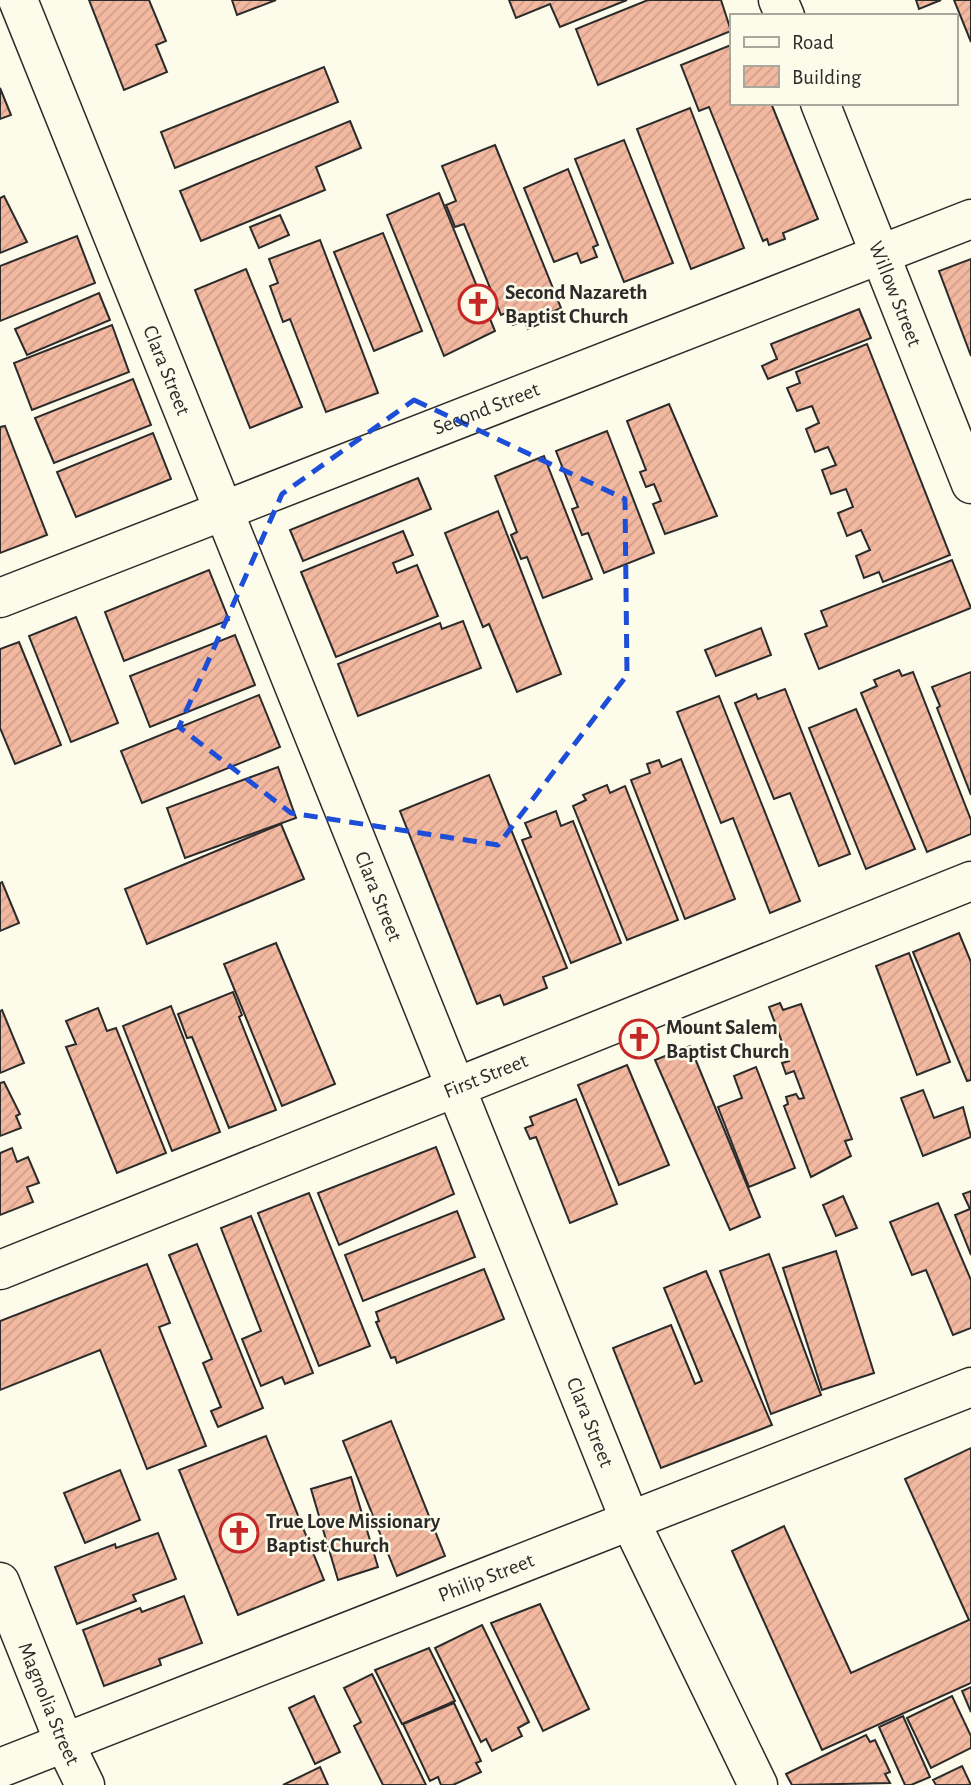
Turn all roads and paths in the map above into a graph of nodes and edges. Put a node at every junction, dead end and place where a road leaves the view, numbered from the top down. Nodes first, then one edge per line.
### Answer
1 (18, 0) edge
2 (821, 105) edge
3 (971, 219) edge
4 (881, 256) junction
5 (971, 484) edge
6 (225, 508) junction
7 (0, 598) edge
8 (971, 881) edge
9 (458, 1087) junction
10 (0, 1270) edge
11 (971, 1387) edge
12 (631, 1523) junction
13 (0, 1582) edge
14 (64, 1742) junction
15 (0, 1768) edge
16 (85, 1785) edge
17 (758, 1785) edge

1 - 6 street, Clara Street
2 - 4 street, Willow Street
3 - 4 street, Second Street
4 - 5 street, Willow Street
4 - 6 street, Second Street
6 - 7 street, Second Street
6 - 9 street, Clara Street
8 - 9 street, First Street
9 - 10 street, First Street
9 - 12 street, Clara Street
11 - 12 street, Philip Street
12 - 14 street, Philip Street
12 - 17 street, Clara Street
13 - 14 street, Magnolia Street
14 - 15 street, Philip Street
14 - 16 street, Magnolia Street

